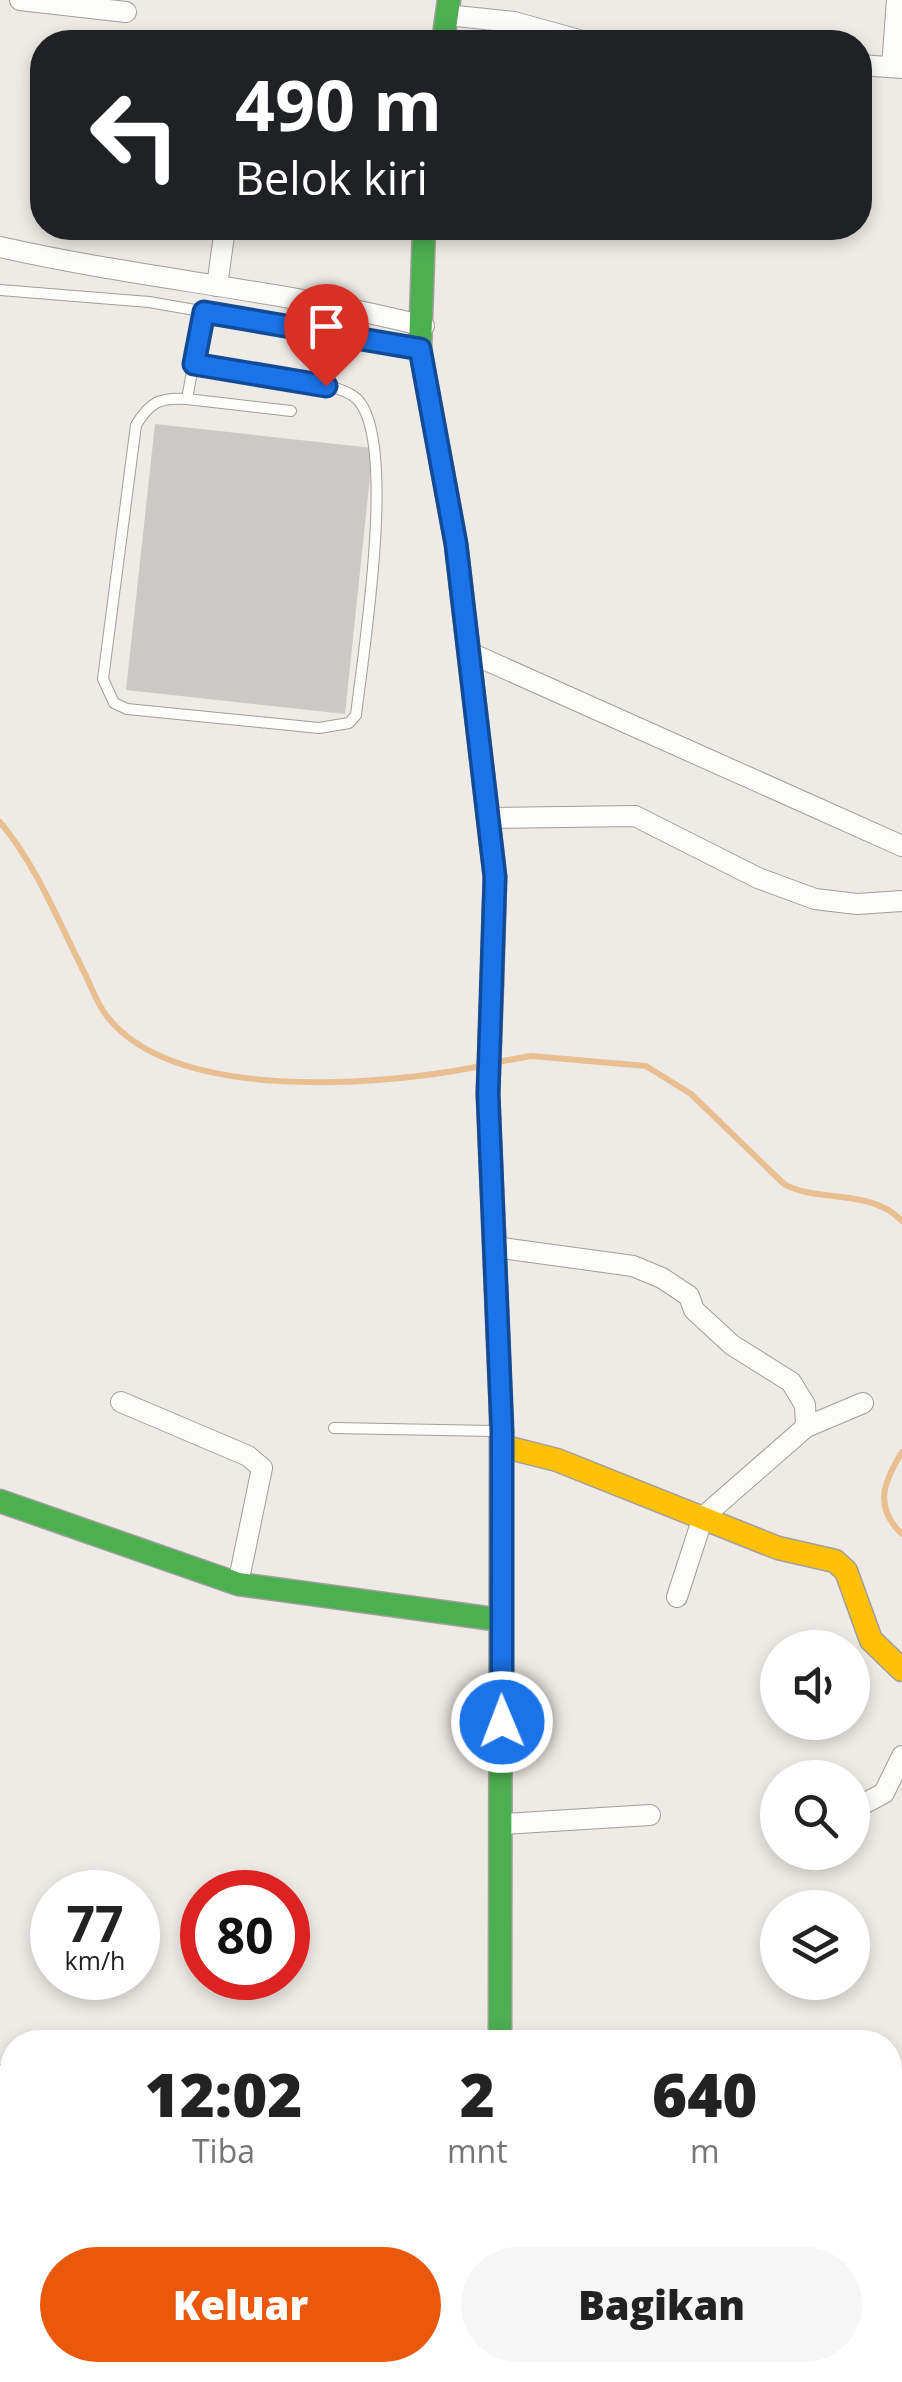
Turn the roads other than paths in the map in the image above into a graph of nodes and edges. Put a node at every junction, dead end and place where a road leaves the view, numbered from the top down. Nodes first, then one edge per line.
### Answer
1 (20, 0) edge
2 (897, 0) edge
3 (448, 8) edge
4 (126, 12) dead end
5 (543, 30) edge
6 (872, 66) edge
7 (897, 68) edge
8 (223, 240) edge
9 (424, 240) edge
10 (0, 247) edge
11 (217, 286) junction
12 (0, 290) edge
13 (204, 312) junction
14 (422, 338) junction
15 (194, 364) junction
16 (186, 400) junction
17 (291, 411) dead end
18 (468, 652) junction
19 (491, 818) junction
20 (902, 846) edge
21 (902, 901) edge
22 (494, 1247) junction
23 (121, 1402) dead end
24 (863, 1403) dead end
25 (806, 1427) junction
26 (334, 1428) dead end
27 (502, 1439) junction
28 (0, 1501) edge
29 (703, 1517) junction
30 (238, 1584) junction
31 (676, 1596) dead end
32 (501, 1620) junction
33 (902, 1670) edge
34 (902, 1756) edge
35 (870, 1801) edge
36 (650, 1815) dead end
37 (504, 1824) junction
38 (500, 2030) edge

1 - 4 street
2 - 7 street
3 - 5 street
6 - 7 street
8 - 11 street
9 - 14 main road
10 - 11 street
11 - 14 street
12 - 13 lane
13 - 14 lane
13 - 15 lane
14 - 18 main road
15 - 16 lane
15 - 16 lane
16 - 17 lane
18 - 19 main road
18 - 20 street
19 - 21 street
19 - 22 main road
22 - 25 street
22 - 27 main road
23 - 30 street
24 - 25 street
25 - 29 street
26 - 27 lane
27 - 29 main road
27 - 32 main road
28 - 30 main road
29 - 31 street
29 - 33 main road
30 - 32 main road
32 - 37 main road
34 - 35 street
36 - 37 street
37 - 38 main road

